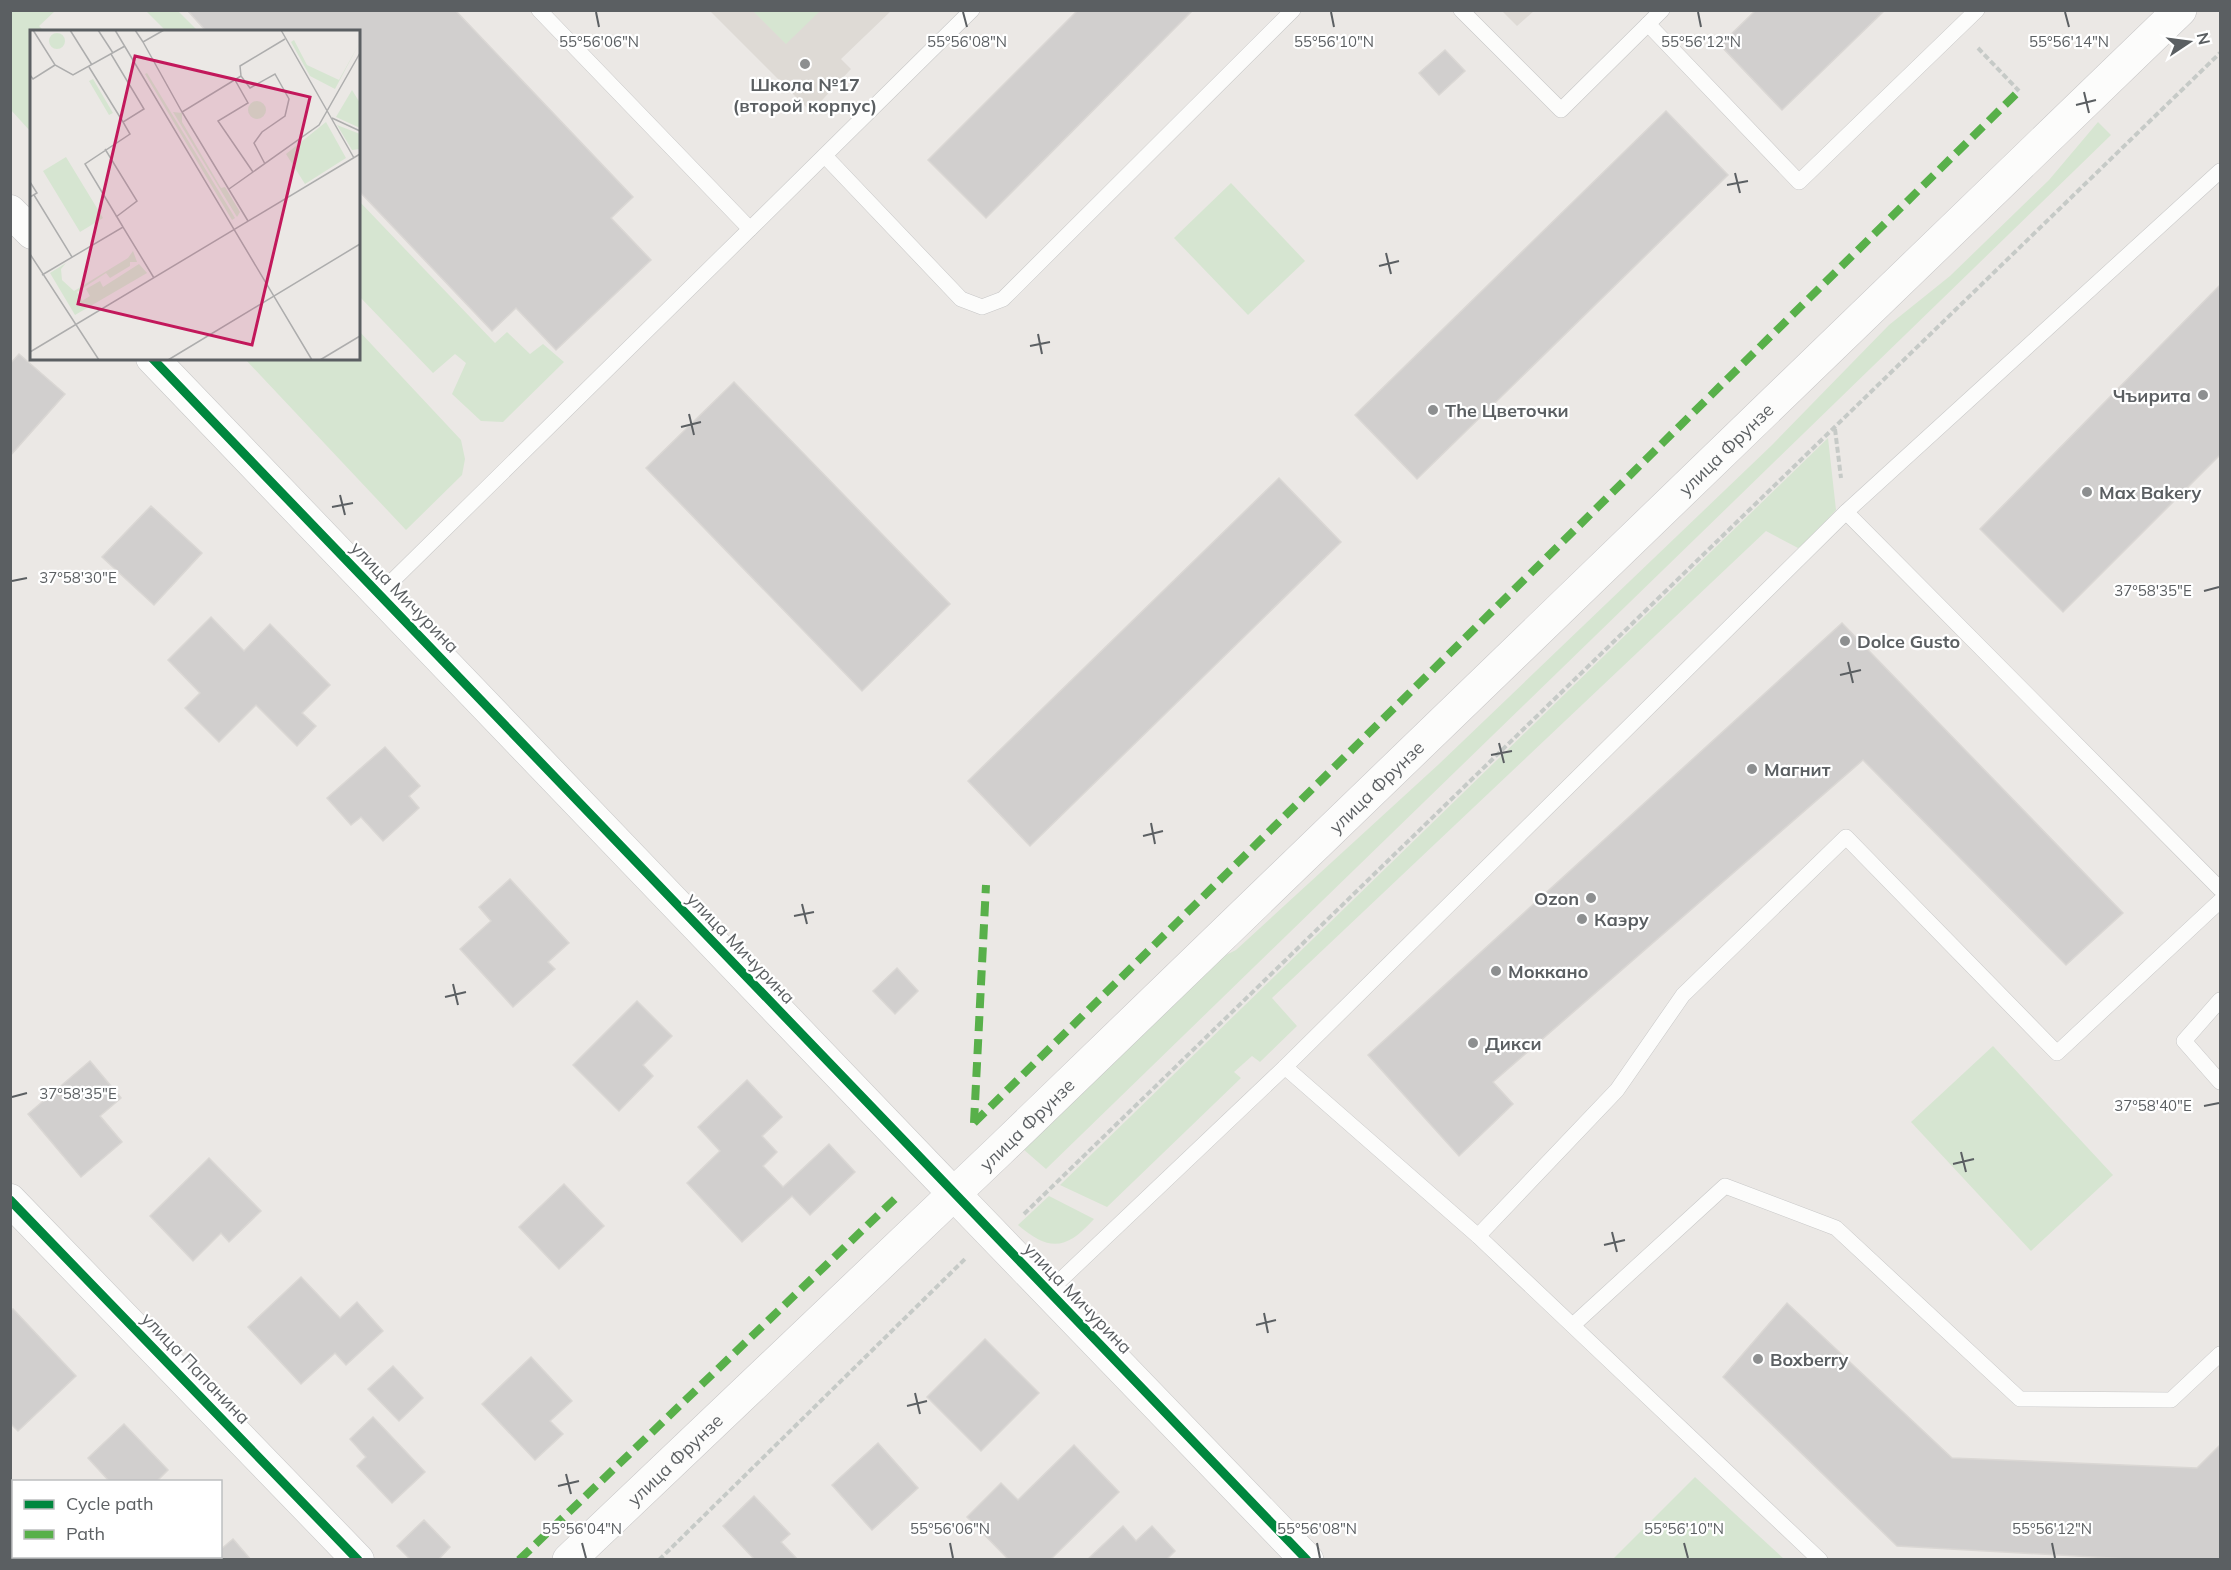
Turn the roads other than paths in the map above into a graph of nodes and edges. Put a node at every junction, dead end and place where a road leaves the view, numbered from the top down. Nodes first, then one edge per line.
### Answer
1 (539, 10) edge
2 (972, 10) edge
3 (1293, 10) edge
4 (1461, 10) edge
5 (1662, 10) edge
6 (1977, 10) edge
7 (2180, 10) edge
8 (1648, 24) junction
9 (825, 156) junction
10 (2220, 171) edge
11 (10, 211) edge
12 (750, 229) junction
13 (30, 231) edge
14 (154, 360) edge
15 (1845, 512) junction
16 (379, 594) junction
17 (2220, 889) edge
18 (2220, 901) edge
19 (2220, 1000) edge
20 (1285, 1067) junction
21 (2220, 1082) edge
22 (954, 1194) junction
23 (10, 1200) edge
24 (1478, 1236) junction
25 (1049, 1291) junction
26 (1573, 1325) junction
27 (2220, 1354) edge
28 (358, 1560) edge
29 (569, 1560) edge
30 (1307, 1560) edge
31 (1820, 1560) edge

1 - 12 lane
2 - 9 lane
3 - 9 lane
4 - 8 lane
5 - 8 lane
6 - 8 lane
7 - 22 main road, улица Фрунзе
9 - 12 lane
10 - 15 lane
11 - 13 street
12 - 16 lane
14 - 16 street, улица Мичурина
15 - 17 lane
15 - 20 lane
16 - 22 street, улица Мичурина
18 - 24 lane
19 - 21 lane
20 - 24 lane
20 - 25 lane
22 - 25 main road, улица Мичурина
22 - 29 main road, улица Фрунзе
23 - 28 street, улица Папанина
24 - 26 lane
25 - 30 main road, улица Мичурина
26 - 27 lane
26 - 31 lane

